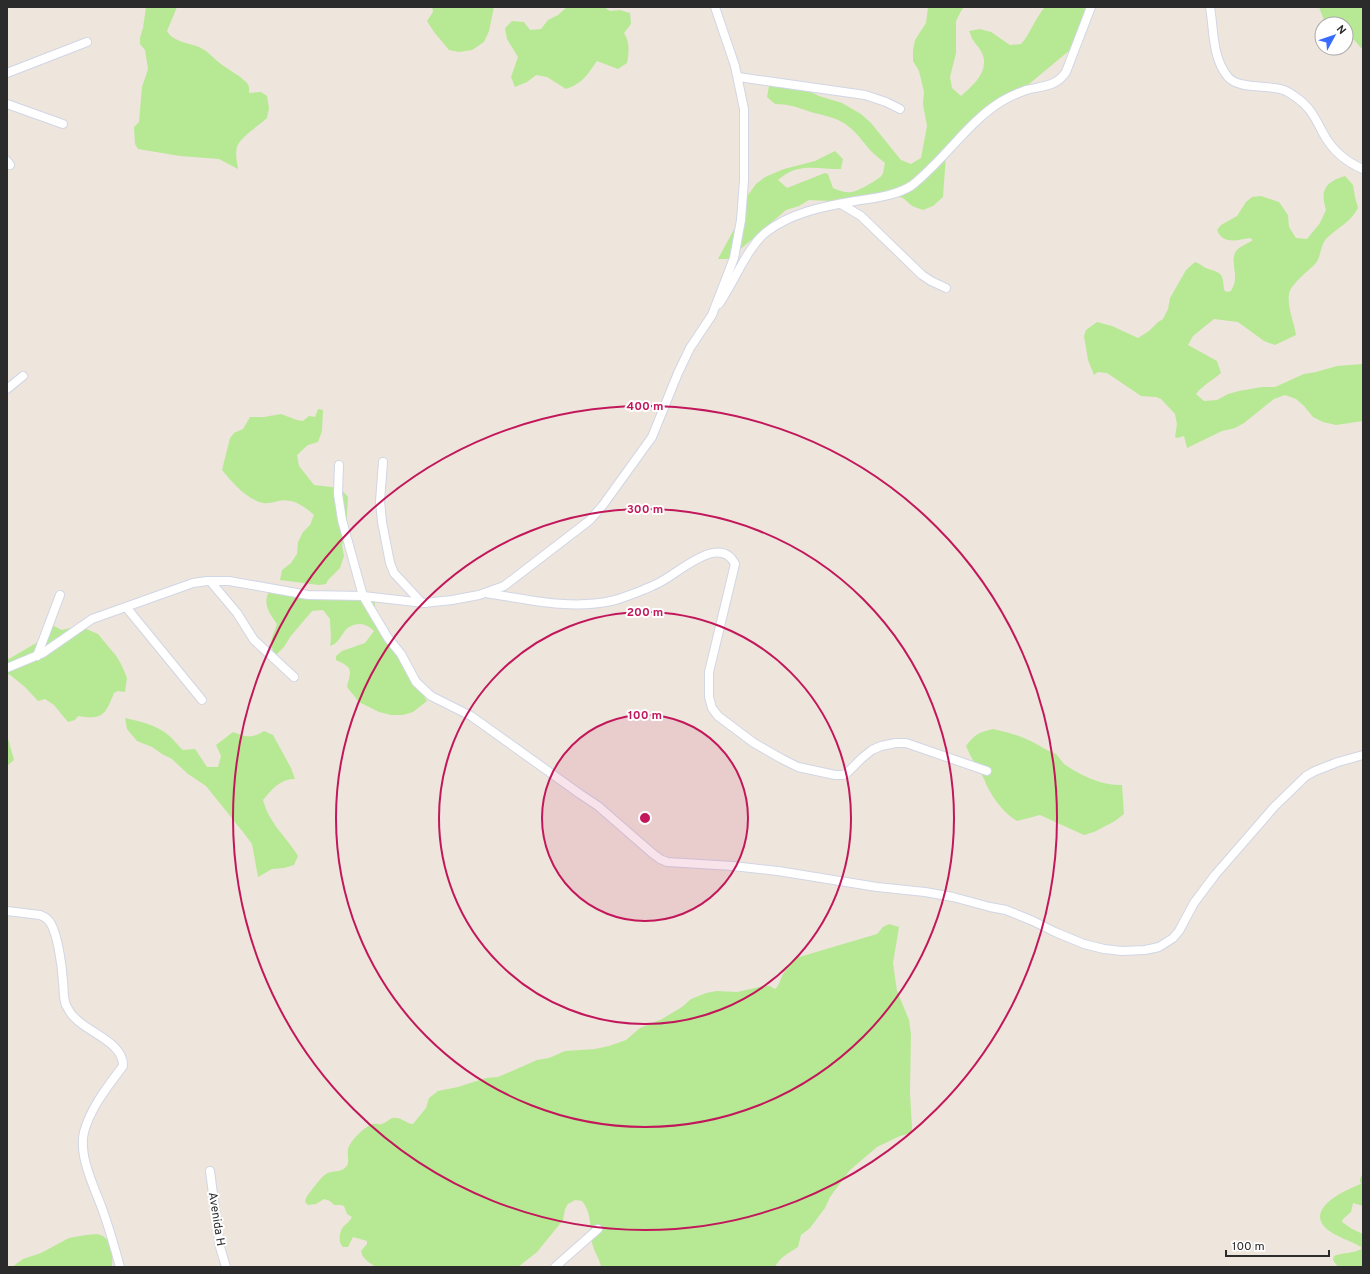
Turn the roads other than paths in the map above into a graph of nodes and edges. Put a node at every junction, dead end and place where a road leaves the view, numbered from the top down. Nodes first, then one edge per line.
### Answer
1 (716, 7) edge
2 (1091, 7) edge
3 (1210, 7) edge
4 (87, 42) dead end
5 (7, 73) edge
6 (738, 77) junction
7 (7, 104) edge
8 (900, 110) dead end
9 (63, 124) dead end
10 (1363, 169) edge
11 (841, 204) junction
12 (946, 288) dead end
13 (712, 315) junction
14 (23, 376) dead end
15 (7, 389) edge
16 (383, 462) dead end
17 (339, 465) dead end
18 (210, 581) junction
19 (485, 593) junction
20 (60, 596) dead end
21 (363, 596) junction
22 (421, 602) junction
23 (126, 607) junction
24 (37, 656) junction
25 (7, 668) edge
26 (294, 677) dead end
27 (202, 700) dead end
28 (1363, 755) edge
29 (987, 771) dead end
30 (7, 911) edge
31 (210, 1171) dead end
32 (598, 1229) dead end
33 (120, 1267) edge
34 (226, 1267) edge
35 (555, 1267) edge

1 - 6 street
2 - 11 street
3 - 10 street
4 - 5 street
6 - 8 street
6 - 13 street
7 - 9 street
11 - 12 street
11 - 13 street
13 - 19 street
14 - 15 street
16 - 22 street
17 - 21 street
18 - 21 street
18 - 23 street
18 - 26 street
19 - 22 street
19 - 29 street
20 - 24 street
21 - 22 street
21 - 28 street
23 - 24 street
23 - 27 street
24 - 25 street
30 - 33 street
31 - 34 street, Avenida H
32 - 35 street

